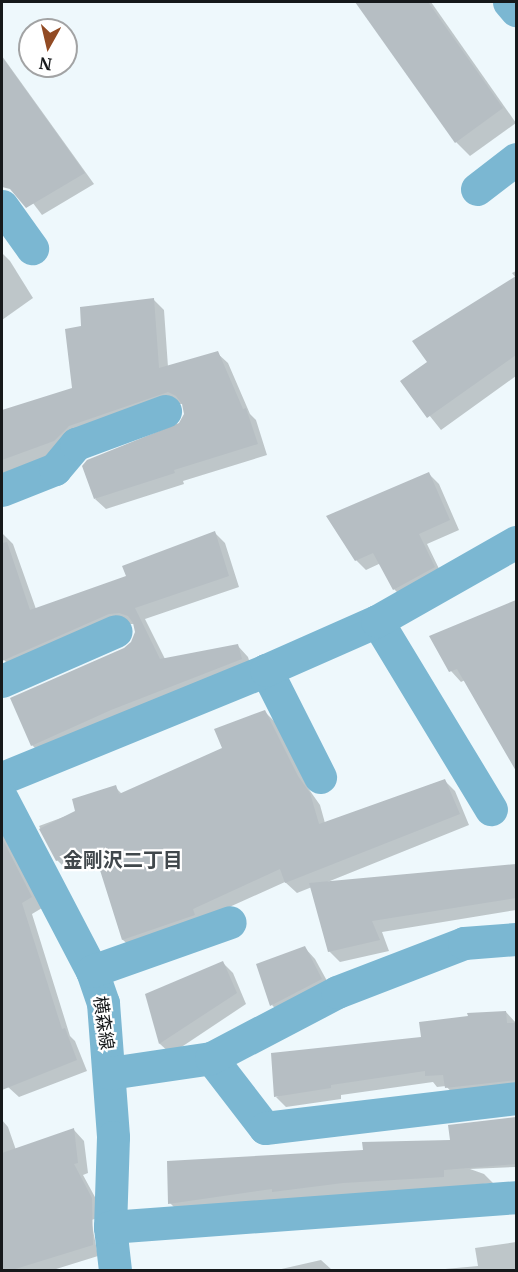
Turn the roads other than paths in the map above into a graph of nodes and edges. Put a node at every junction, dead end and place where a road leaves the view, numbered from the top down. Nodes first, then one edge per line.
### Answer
1 (509, 2) edge
2 (516, 10) edge
3 (516, 159) edge
4 (477, 189) dead end
5 (2, 206) edge
6 (32, 248) dead end
7 (165, 411) dead end
8 (2, 490) edge
9 (516, 542) edge
10 (377, 621) junction
11 (116, 631) dead end
12 (266, 670) junction
13 (2, 681) edge
14 (320, 777) dead end
15 (2, 778) edge
16 (2, 799) edge
17 (491, 808) dead end
18 (230, 922) dead end
19 (516, 939) edge
20 (92, 971) junction
21 (211, 1058) junction
22 (110, 1073) junction
23 (516, 1098) edge
24 (516, 1197) edge
25 (110, 1227) junction
26 (115, 1270) edge

1 - 2 street
3 - 4 street
5 - 6 street
7 - 8 street
9 - 10 street
10 - 12 street
10 - 17 street
11 - 13 street
12 - 14 street
12 - 15 street
16 - 20 street, 横森線
18 - 20 street
19 - 21 street
20 - 22 street, 横森線
21 - 22 street
21 - 23 street
22 - 25 street, 横森線
24 - 25 street
25 - 26 street, 横森線

